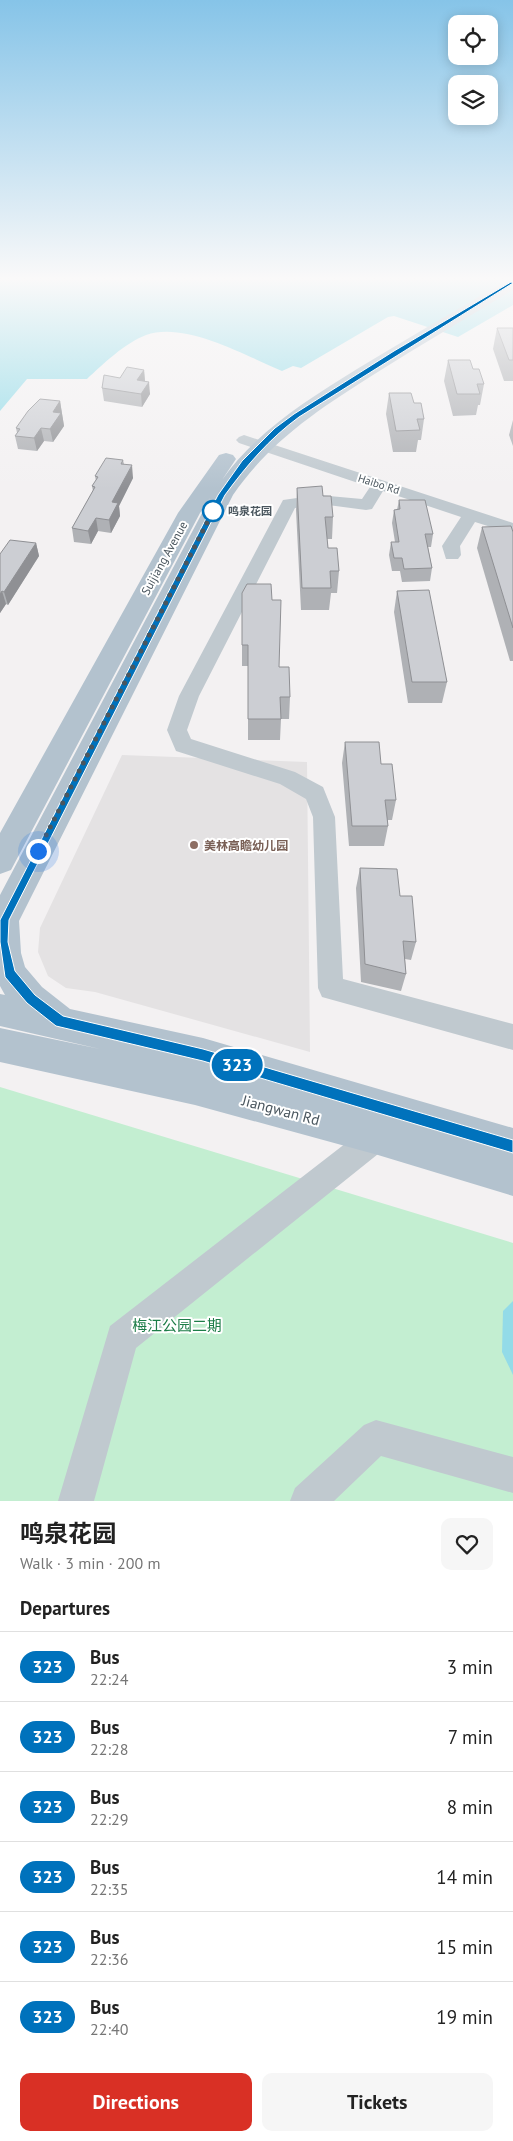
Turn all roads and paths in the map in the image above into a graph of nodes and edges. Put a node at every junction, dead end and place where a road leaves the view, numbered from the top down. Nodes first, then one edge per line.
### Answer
1 (394, 349) edge
2 (253, 442) junction
3 (380, 484) junction
4 (471, 515) junction
5 (513, 529) edge
6 (452, 555) dead end
7 (0, 861) edge
8 (2, 923) edge
9 (0, 1010) edge
10 (60, 1021) junction
11 (0, 1026) edge
12 (513, 1037) edge
13 (0, 1045) edge
14 (0, 1055) edge
15 (46, 1055) junction
16 (378, 1136) junction
17 (513, 1147) edge
18 (513, 1177) edge
19 (513, 1475) edge
20 (76, 1501) edge
21 (308, 1501) edge

1 - 2 main road, Suijiang Avenue
2 - 3 street, Haibo Rd
2 - 7 main road, Suijiang Avenue
2 - 8 main road, Suijiang Avenue
3 - 4 street, Haibo Rd
3 - 12 street
4 - 5 street, Haibo Rd
4 - 6 street
8 - 10 main road
9 - 10 main road
10 - 11 main road
10 - 17 main road
11 - 15 main road
13 - 15 main road
14 - 15 main road
15 - 16 main road, Jiangwan Rd
16 - 18 main road, Jiangwan Rd
16 - 20 street
19 - 21 street

